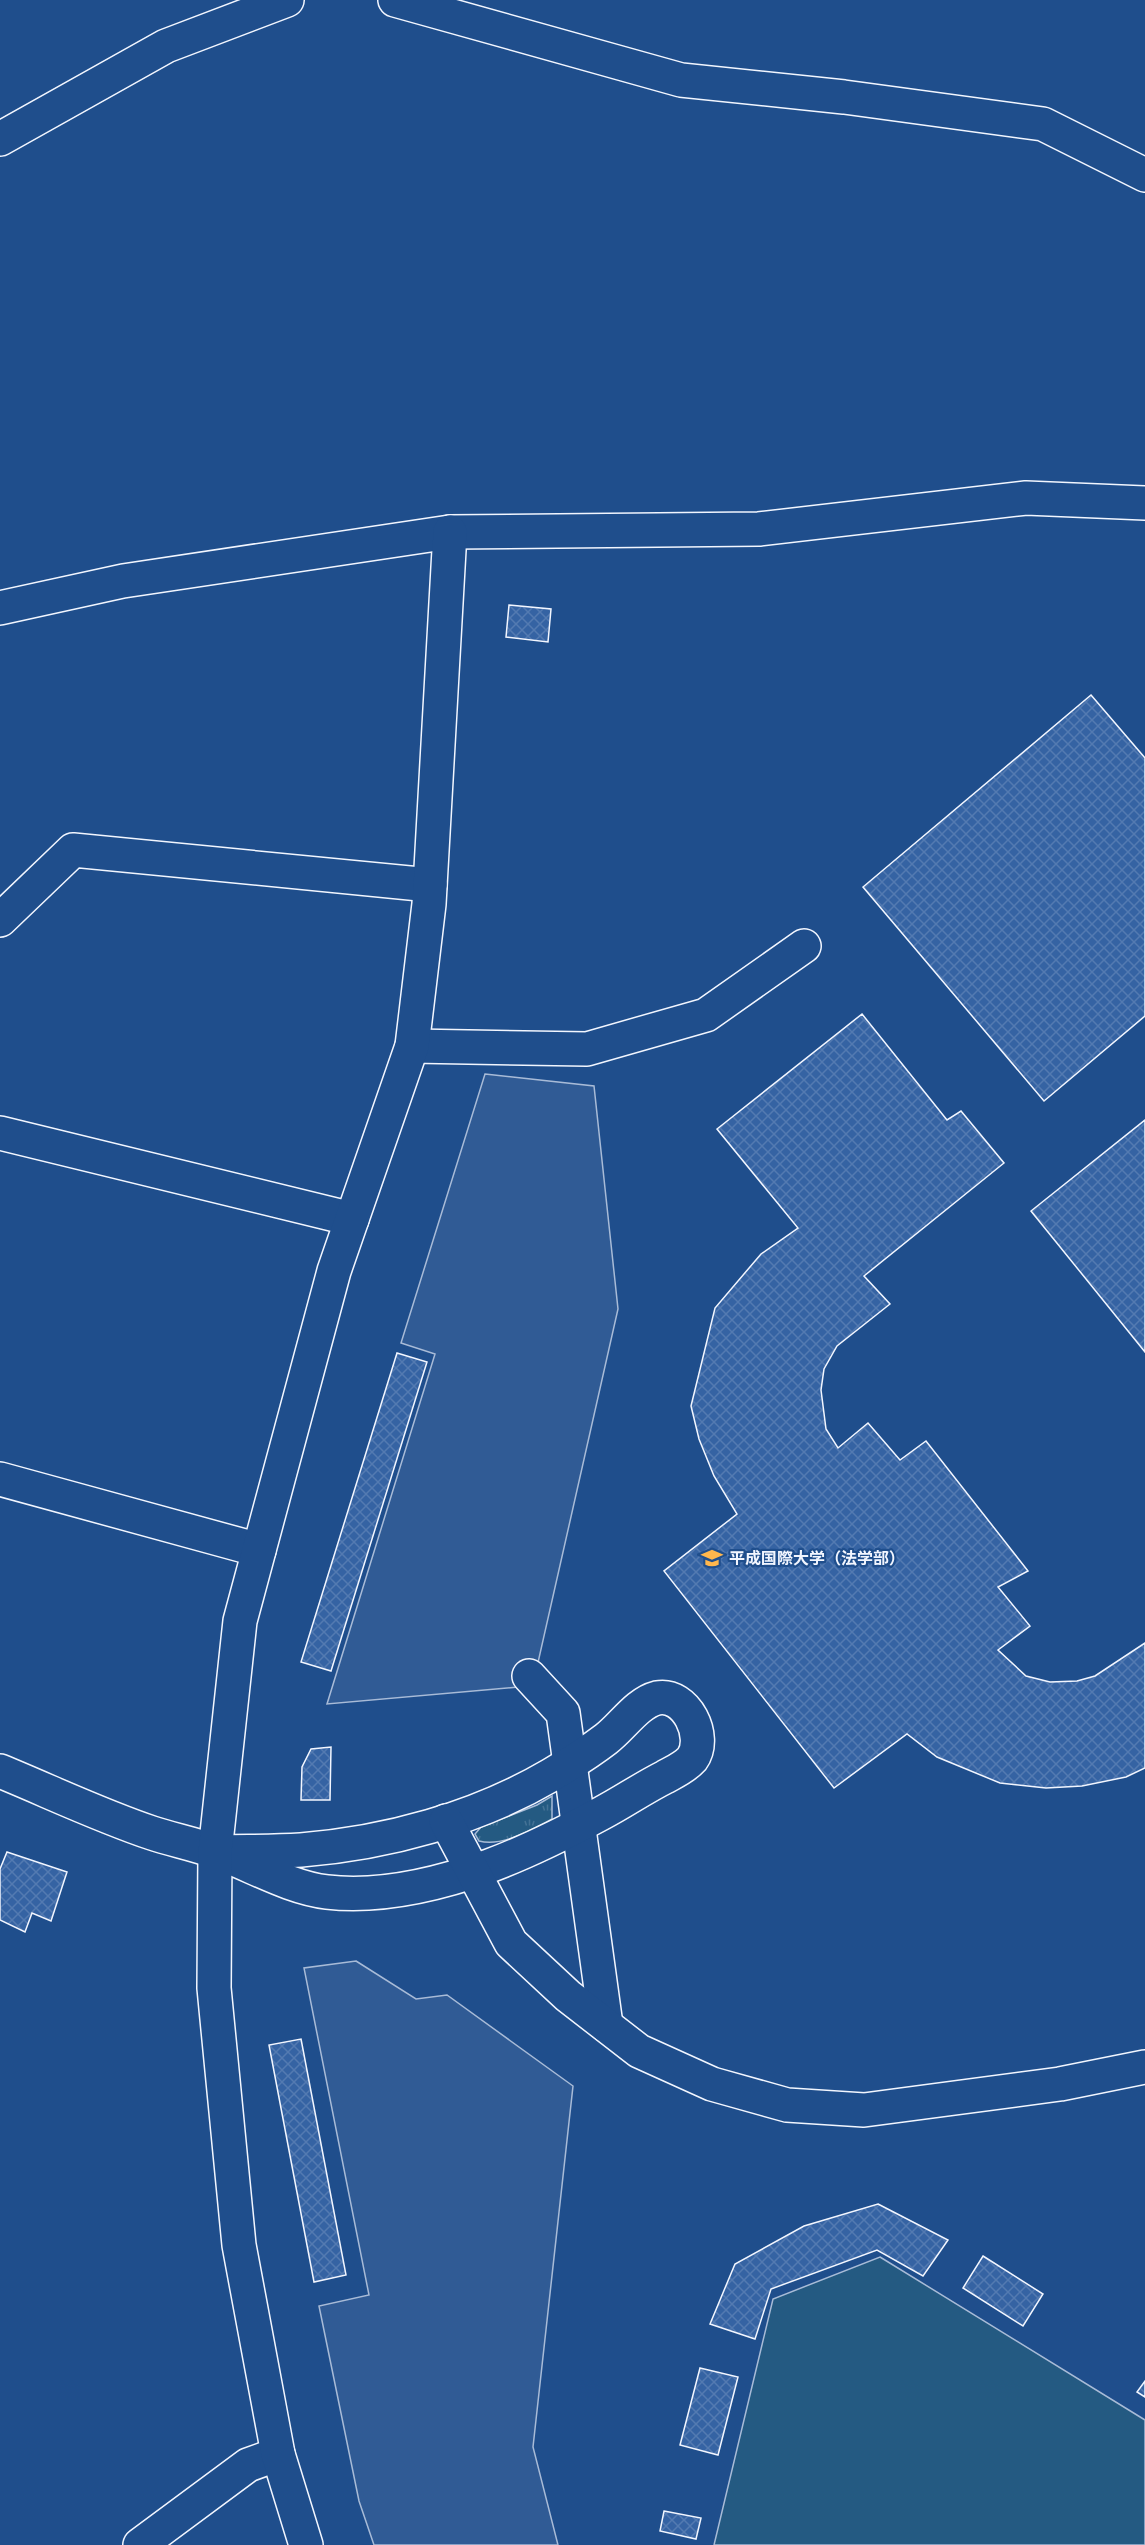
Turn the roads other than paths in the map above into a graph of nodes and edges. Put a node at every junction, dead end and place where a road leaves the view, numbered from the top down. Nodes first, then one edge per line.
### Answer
1 (286, 0) edge
2 (395, 0) edge
3 (0, 139) edge
4 (1145, 175) edge
5 (1145, 503) edge
6 (450, 532) junction
7 (0, 608) edge
8 (430, 885) junction
9 (0, 920) edge
10 (804, 946) dead end
11 (412, 1046) junction
12 (0, 1133) edge
13 (352, 1219) junction
14 (0, 1479) edge
15 (259, 1550) junction
16 (529, 1676) dead end
17 (570, 1764) junction
18 (0, 1771) edge
19 (446, 1821) junction
20 (578, 1825) junction
21 (215, 1852) junction
22 (473, 1871) junction
23 (606, 2025) junction
24 (1145, 2067) edge
25 (278, 2454) junction
26 (140, 2545) edge
27 (306, 2545) edge

1 - 3 street
2 - 4 street
5 - 6 street
6 - 7 street
6 - 8 street
8 - 9 street
8 - 11 street
10 - 11 street
11 - 13 street
12 - 13 street
13 - 15 street
14 - 15 street
15 - 21 street
16 - 17 street
17 - 19 street
17 - 20 street
17 - 20 street
18 - 21 street
19 - 21 street
19 - 22 street
20 - 22 street
20 - 23 street
21 - 22 street
21 - 25 street
22 - 23 street
23 - 24 street
25 - 26 street
25 - 27 street

